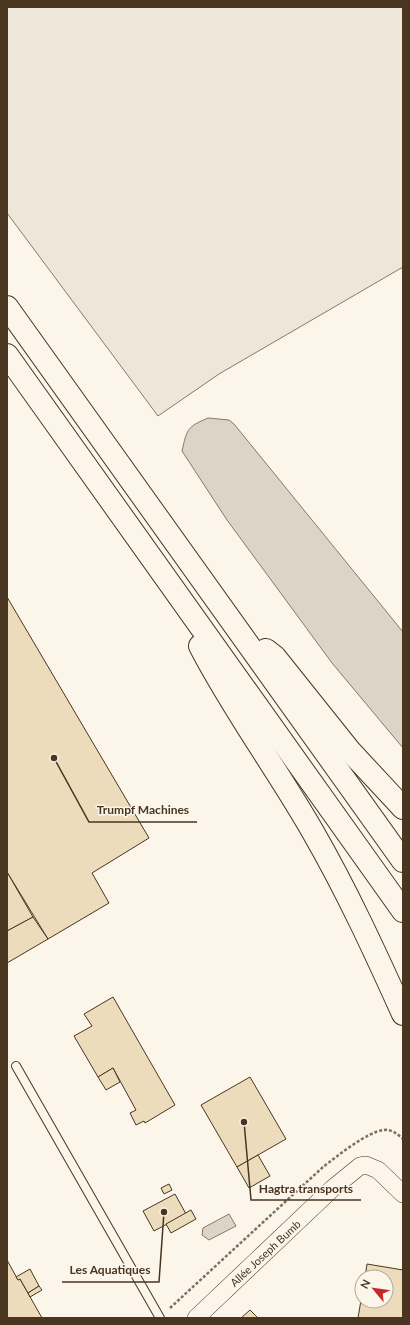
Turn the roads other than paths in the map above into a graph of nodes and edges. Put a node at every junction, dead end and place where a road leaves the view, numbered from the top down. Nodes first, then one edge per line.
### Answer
1 (7, 307) edge
2 (7, 355) edge
3 (163, 575) junction
4 (227, 614) junction
5 (403, 808) edge
6 (403, 861) edge
7 (403, 911) edge
8 (403, 1014) edge
9 (16, 1066) dead end
10 (403, 1194) edge
11 (160, 1318) edge
12 (196, 1318) edge

1 - 4 highway
2 - 3 highway
3 - 7 highway
3 - 8 highway
4 - 5 highway
4 - 6 highway
9 - 11 lane
10 - 12 street, Allée Joseph Bumb

